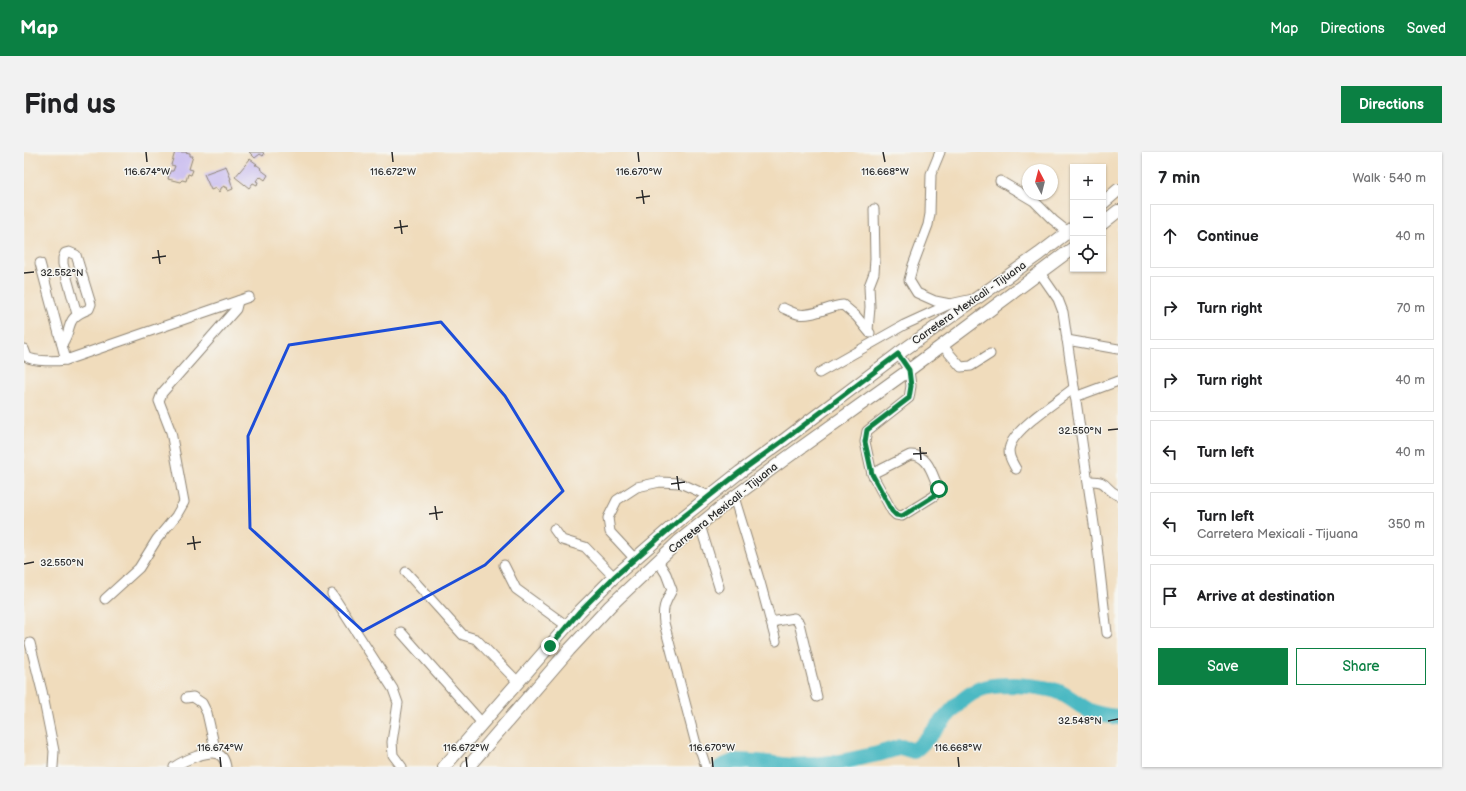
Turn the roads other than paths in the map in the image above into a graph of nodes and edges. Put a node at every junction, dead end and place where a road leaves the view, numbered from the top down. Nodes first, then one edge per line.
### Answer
1 (940, 152) edge
2 (1000, 181) dead end
3 (1118, 190) edge
4 (1106, 200) edge
5 (874, 209) dead end
6 (1118, 211) edge
7 (1106, 221) edge
8 (1070, 230) edge
9 (1070, 250) edge
10 (40, 263) dead end
11 (1040, 272) junction
12 (249, 297) dead end
13 (976, 299) junction
14 (238, 301) junction
15 (950, 304) junction
16 (783, 308) dead end
17 (77, 314) junction
18 (868, 330) junction
19 (876, 340) junction
20 (1067, 340) junction
21 (62, 344) junction
22 (942, 346) junction
23 (24, 349) edge
24 (1118, 349) edge
25 (898, 354) junction
26 (990, 354) dead end
27 (66, 360) junction
28 (909, 370) junction
29 (819, 373) dead end
30 (1118, 381) edge
31 (1075, 393) junction
32 (1016, 469) dead end
33 (872, 474) junction
34 (1088, 481) junction
35 (1118, 495) edge
36 (709, 496) junction
37 (734, 497) junction
38 (700, 525) junction
39 (554, 529) dead end
40 (635, 559) junction
41 (658, 561) junction
42 (504, 565) dead end
43 (406, 572) dead end
44 (614, 577) junction
45 (719, 587) dead end
46 (332, 594) dead end
47 (105, 599) dead end
48 (771, 622) junction
49 (566, 626) junction
50 (401, 632) dead end
51 (1107, 633) dead end
52 (776, 641) dead end
53 (30, 643) dead end
54 (518, 682) junction
55 (818, 697) dead end
56 (186, 698) dead end
57 (482, 723) junction
58 (216, 753) junction
59 (704, 763) edge
60 (53, 767) edge
61 (174, 767) edge
62 (226, 767) edge
63 (402, 767) edge
64 (444, 767) edge
65 (468, 767) edge

1 - 15 street
2 - 8 street
3 - 4 main road
5 - 18 street
6 - 7 main road
8 - 13 main road, Carretera Mexicali - Tijuana
9 - 11 main road, Carretera Mexicali - Tijuana
10 - 21 street
11 - 20 street
11 - 22 main road, Carretera Mexicali - Tijuana
12 - 14 street
13 - 15 street
13 - 25 main road, Carretera Mexicali - Tijuana
14 - 27 street
14 - 47 street
15 - 19 street
16 - 18 street
17 - 17 street
17 - 21 street
18 - 19 street
19 - 29 street
20 - 24 street
20 - 31 street
21 - 27 street
22 - 26 street
22 - 28 main road, Carretera Mexicali - Tijuana
23 - 27 street
25 - 28 street
25 - 36 main road, Carretera Mexicali - Tijuana
28 - 33 street
28 - 37 main road, Carretera Mexicali - Tijuana
30 - 31 street
31 - 32 street
31 - 34 street
33 - 33 street
34 - 35 street
34 - 51 street
36 - 40 main road, Carretera Mexicali - Tijuana
36 - 40 street
37 - 38 main road, Carretera Mexicali - Tijuana
37 - 48 street
38 - 41 main road, Carretera Mexicali - Tijuana
38 - 45 street
39 - 44 street
40 - 44 main road, Carretera Mexicali - Tijuana
41 - 59 street
41 - 65 main road, Carretera Mexicali - Tijuana
42 - 49 street
43 - 54 street
44 - 49 main road, Carretera Mexicali - Tijuana
46 - 63 street
48 - 52 street
48 - 55 street
49 - 54 main road, Carretera Mexicali - Tijuana
50 - 57 street
53 - 60 street
54 - 57 main road, Carretera Mexicali - Tijuana
56 - 58 street
57 - 64 main road, Carretera Mexicali - Tijuana
58 - 61 street
58 - 62 street

